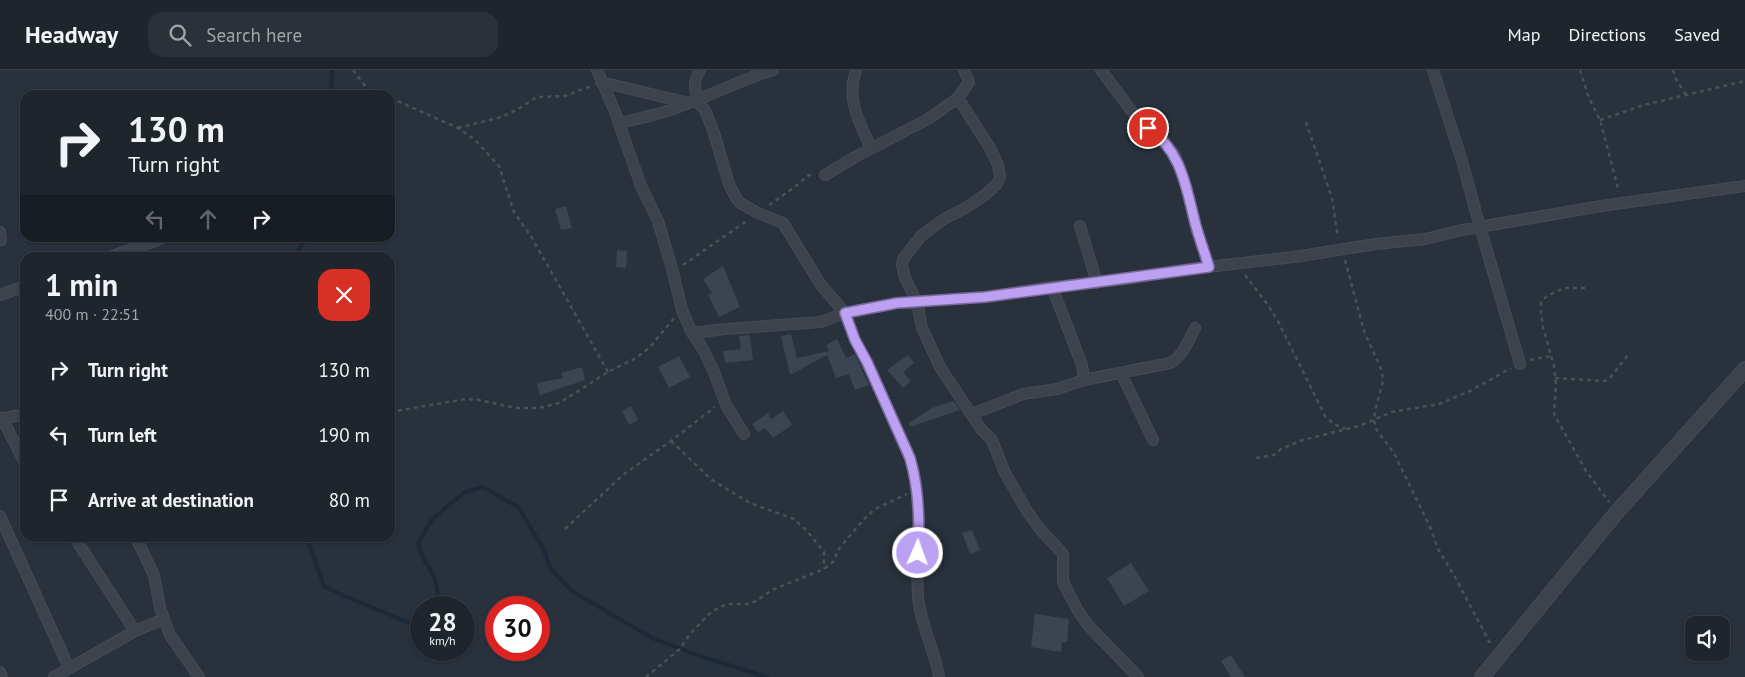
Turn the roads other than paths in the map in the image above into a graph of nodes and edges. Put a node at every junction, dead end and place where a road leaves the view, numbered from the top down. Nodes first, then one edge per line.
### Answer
1 (597, 70) edge
2 (700, 70) edge
3 (773, 70) edge
4 (856, 70) edge
5 (964, 70) edge
6 (1101, 70) edge
7 (1433, 70) edge
8 (601, 82) junction
9 (958, 98) junction
10 (694, 101) junction
11 (619, 124) junction
12 (871, 148) junction
13 (825, 175) dead end
14 (1745, 186) edge
15 (1080, 226) dead end
16 (1480, 227) junction
17 (152, 242) edge
18 (124, 252) edge
19 (1209, 267) junction
20 (1098, 282) junction
21 (1052, 287) junction
22 (20, 288) edge
23 (0, 295) edge
24 (917, 302) junction
25 (845, 313) junction
26 (1195, 328) dead end
27 (692, 333) junction
28 (1520, 364) road end
29 (1745, 368) edge
30 (1121, 373) junction
31 (1084, 380) junction
32 (972, 414) junction
33 (20, 415) edge
34 (1, 418) edge
35 (744, 434) dead end
36 (1153, 440) dead end
37 (20, 454) edge
38 (0, 516) edge
39 (77, 542) edge
40 (138, 542) edge
41 (164, 619) junction
42 (135, 631) junction
43 (69, 668) junction
44 (0, 672) edge
45 (2, 677) edge
46 (54, 677) edge
47 (199, 677) edge
48 (939, 677) edge
49 (1138, 677) edge
50 (1482, 677) edge

1 - 8 street
2 - 10 street
3 - 10 street
4 - 12 street
5 - 9 street
6 - 19 street
7 - 16 street
8 - 10 street
8 - 11 street
9 - 12 street
9 - 24 street
10 - 11 street
10 - 25 street
11 - 27 street
12 - 13 street
14 - 16 street
15 - 20 street
16 - 19 street
16 - 28 street
17 - 18 street
19 - 20 street
20 - 21 street
21 - 24 street
21 - 31 street
22 - 23 street
24 - 25 street
24 - 32 street
25 - 27 street
25 - 48 street
26 - 30 street
27 - 35 street
29 - 50 street
30 - 31 street
30 - 36 street
31 - 32 street
32 - 49 street
33 - 34 street
34 - 37 street
38 - 43 street
39 - 42 street
40 - 41 street
41 - 42 street
41 - 47 street
42 - 43 street
43 - 46 street
44 - 45 street

